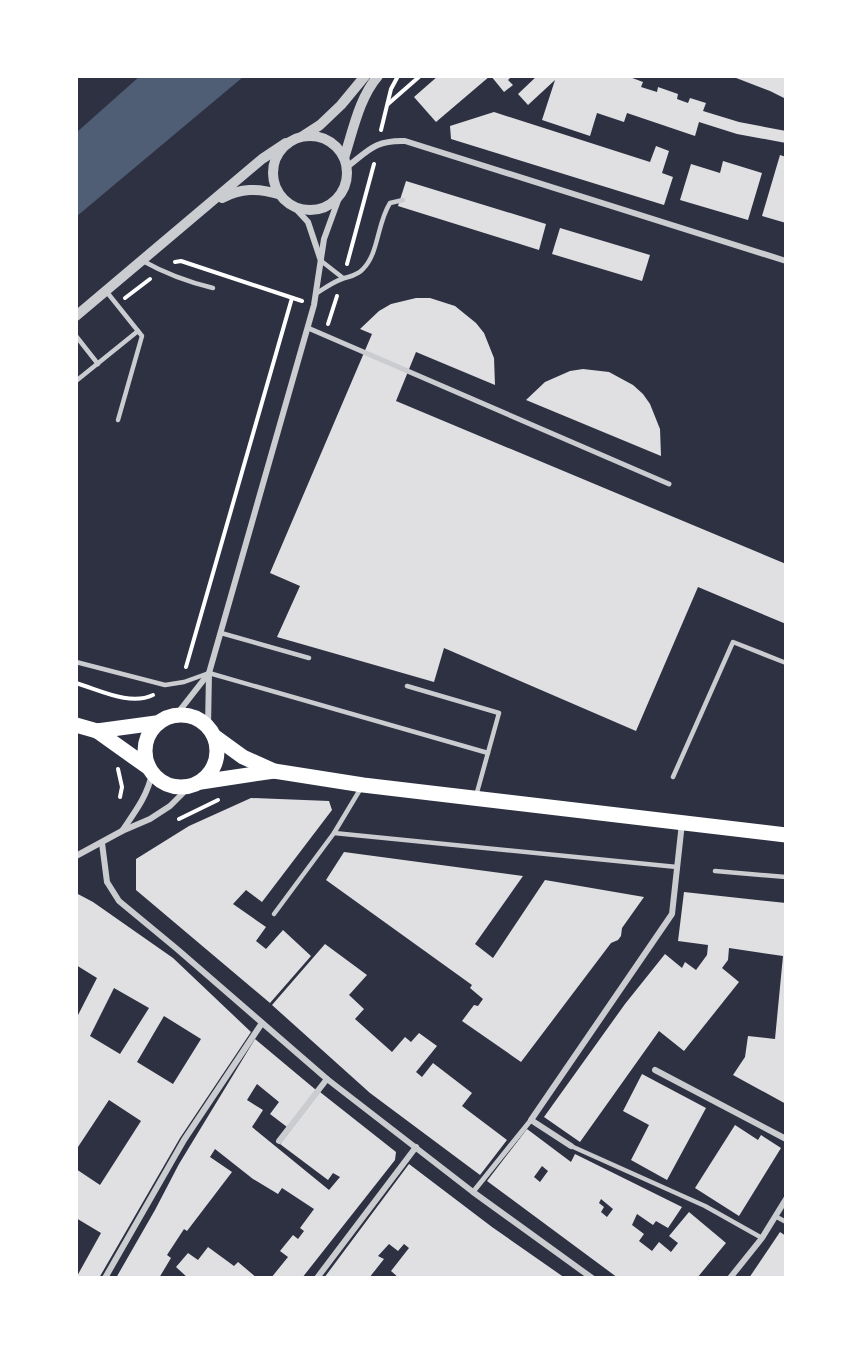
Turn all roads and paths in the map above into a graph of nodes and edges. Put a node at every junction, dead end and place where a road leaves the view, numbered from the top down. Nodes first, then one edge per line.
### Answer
1 (365, 76) edge
2 (378, 76) edge
3 (398, 76) edge
4 (420, 76) edge
5 (302, 136) junction
6 (286, 143) junction
7 (375, 159) dead end
8 (346, 163) junction
9 (278, 194) junction
10 (340, 195) junction
11 (403, 200) dead end
12 (206, 207) junction
13 (296, 208) junction
14 (143, 260) junction
15 (320, 260) junction
16 (786, 261) edge
17 (347, 264) dead end
18 (160, 271) junction
19 (344, 278) junction
20 (213, 288) dead end
21 (106, 291) junction
22 (317, 293) junction
23 (76, 316) edge
24 (308, 328) junction
25 (138, 331) junction
26 (76, 336) edge
27 (98, 364) junction
28 (76, 381) edge
29 (118, 420) dead end
30 (669, 484) dead end
31 (220, 633) junction
32 (309, 658) dead end
33 (76, 662) edge
34 (786, 663) edge
35 (209, 673) junction
36 (76, 683) edge
37 (165, 685) junction
38 (407, 686) dead end
39 (177, 714) junction
40 (156, 723) junction
41 (76, 725) edge
42 (97, 731) junction
43 (211, 731) junction
44 (488, 753) junction
45 (114, 763) dead end
46 (150, 771) junction
47 (274, 771) junction
48 (673, 777) dead end
49 (196, 784) junction
50 (363, 785) junction
51 (120, 797) dead end
52 (475, 798) junction
53 (220, 799) dead end
54 (682, 822) junction
55 (169, 824) dead end
56 (122, 831) junction
57 (334, 833) junction
58 (786, 835) edge
59 (102, 843) junction
60 (76, 856) edge
61 (677, 867) junction
62 (715, 871) dead end
63 (786, 877) edge
64 (274, 914) dead end
65 (262, 1023) junction
66 (655, 1070) dead end
67 (327, 1079) junction
68 (531, 1119) junction
69 (786, 1139) edge
70 (279, 1141) dead end
71 (571, 1146) joint
72 (416, 1147) junction
73 (473, 1192) junction
74 (786, 1199) edge
75 (775, 1216) junction
76 (786, 1221) edge
77 (762, 1238) junction
78 (105, 1278) edge
79 (317, 1278) edge
80 (592, 1278) edge
81 (730, 1278) edge

1 - 5 street
2 - 8 street
3 - 4 path
5 - 6 street
5 - 8 street
6 - 9 street
6 - 12 street
7 - 17 path
8 - 10 street
8 - 16 street
9 - 12 street
9 - 13 street
10 - 13 street
10 - 15 street
11 - 19 lane
12 - 14 street
13 - 15 street
14 - 18 lane
14 - 21 street
15 - 19 lane
15 - 22 street
18 - 20 lane
18 - 37 path
19 - 22 lane
21 - 23 street
21 - 25 lane
22 - 24 street
24 - 30 street
24 - 31 street
25 - 27 lane
25 - 29 lane
26 - 27 lane
27 - 28 lane
31 - 32 lane
31 - 35 street
33 - 37 lane
34 - 48 lane
35 - 37 lane
35 - 39 street
35 - 43 street
35 - 44 lane
36 - 37 path
38 - 44 lane
39 - 40 main road
39 - 43 main road
40 - 42 main road
40 - 46 main road
41 - 42 main road
42 - 46 main road
43 - 47 main road
43 - 49 main road
44 - 52 lane
45 - 51 path
46 - 49 main road
46 - 56 street
47 - 49 main road
47 - 50 main road
49 - 56 street
50 - 52 main road
50 - 57 lane
52 - 54 main road
53 - 55 path
54 - 58 main road
54 - 61 street
56 - 59 street
57 - 61 lane
57 - 64 lane
59 - 60 street
59 - 65 street
61 - 68 street
62 - 63 lane
65 - 67 street
65 - 78 street
66 - 69 street
67 - 70 street
67 - 72 street
68 - 71 street
68 - 73 street
71 - 77 lane
72 - 73 street
72 - 79 street
73 - 80 street
74 - 75 street
75 - 76 lane
75 - 77 street
77 - 81 street

